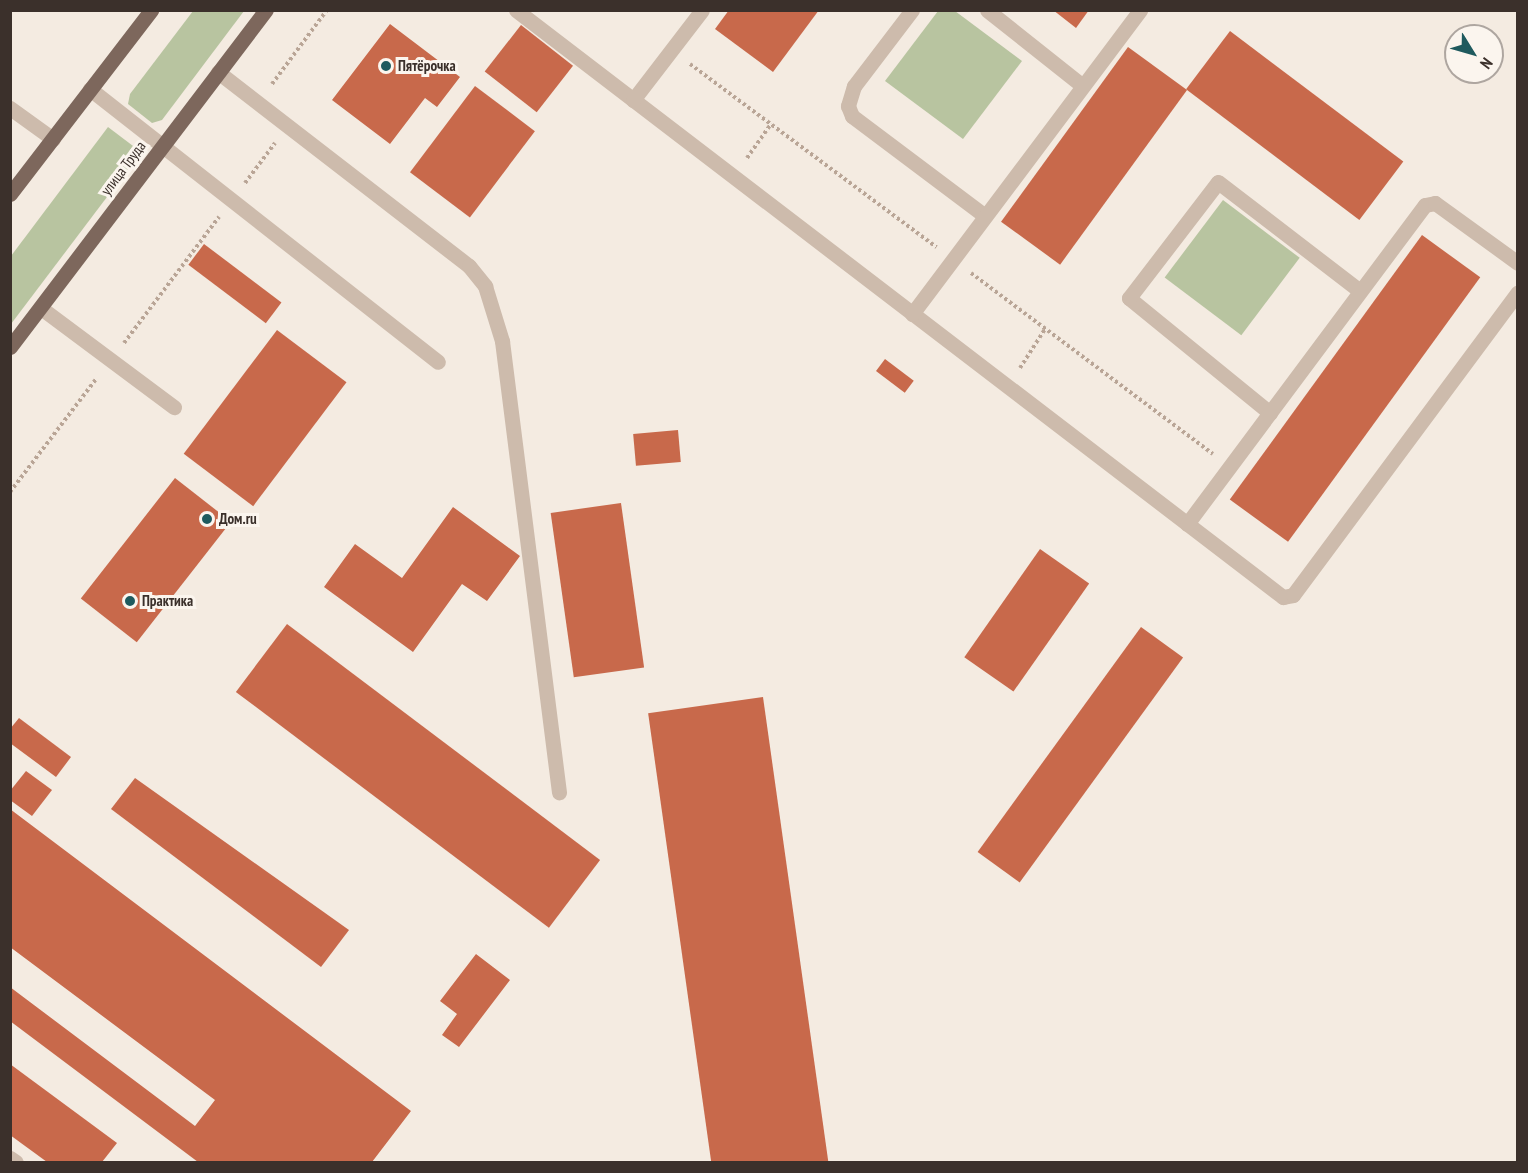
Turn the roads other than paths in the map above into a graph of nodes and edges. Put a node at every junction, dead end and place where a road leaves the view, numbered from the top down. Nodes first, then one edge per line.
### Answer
1 (151, 10) edge
2 (266, 10) edge
3 (516, 10) edge
4 (702, 10) edge
5 (912, 10) edge
6 (987, 10) edge
7 (1140, 10) edge
8 (218, 72) junction
9 (1083, 86) junction
10 (90, 89) junction
11 (633, 100) junction
12 (10, 108) edge
13 (53, 139) junction
14 (162, 146) junction
15 (10, 194) edge
16 (985, 216) junction
17 (1518, 263) edge
18 (1360, 291) junction
19 (1518, 292) edge
20 (41, 308) junction
21 (912, 314) junction
22 (10, 347) edge
23 (438, 362) dead end
24 (174, 407) dead end
25 (1270, 413) junction
26 (1187, 524) junction
27 (559, 792) dead end
28 (10, 1158) edge
29 (16, 1162) edge

1 - 10 main road
2 - 8 main road, улица Труда
3 - 11 lane
4 - 11 lane
5 - 16 lane
6 - 9 lane
7 - 9 lane
8 - 14 main road, улица Труда
8 - 27 lane
9 - 16 lane
10 - 13 main road
10 - 14 lane
11 - 21 lane
12 - 13 lane
13 - 15 main road
14 - 20 main road, улица Труда
14 - 23 lane
16 - 21 lane
17 - 18 lane
18 - 25 lane
18 - 25 lane
19 - 26 lane
20 - 22 main road, улица Труда
20 - 24 lane
21 - 26 lane
25 - 26 lane
28 - 29 lane

